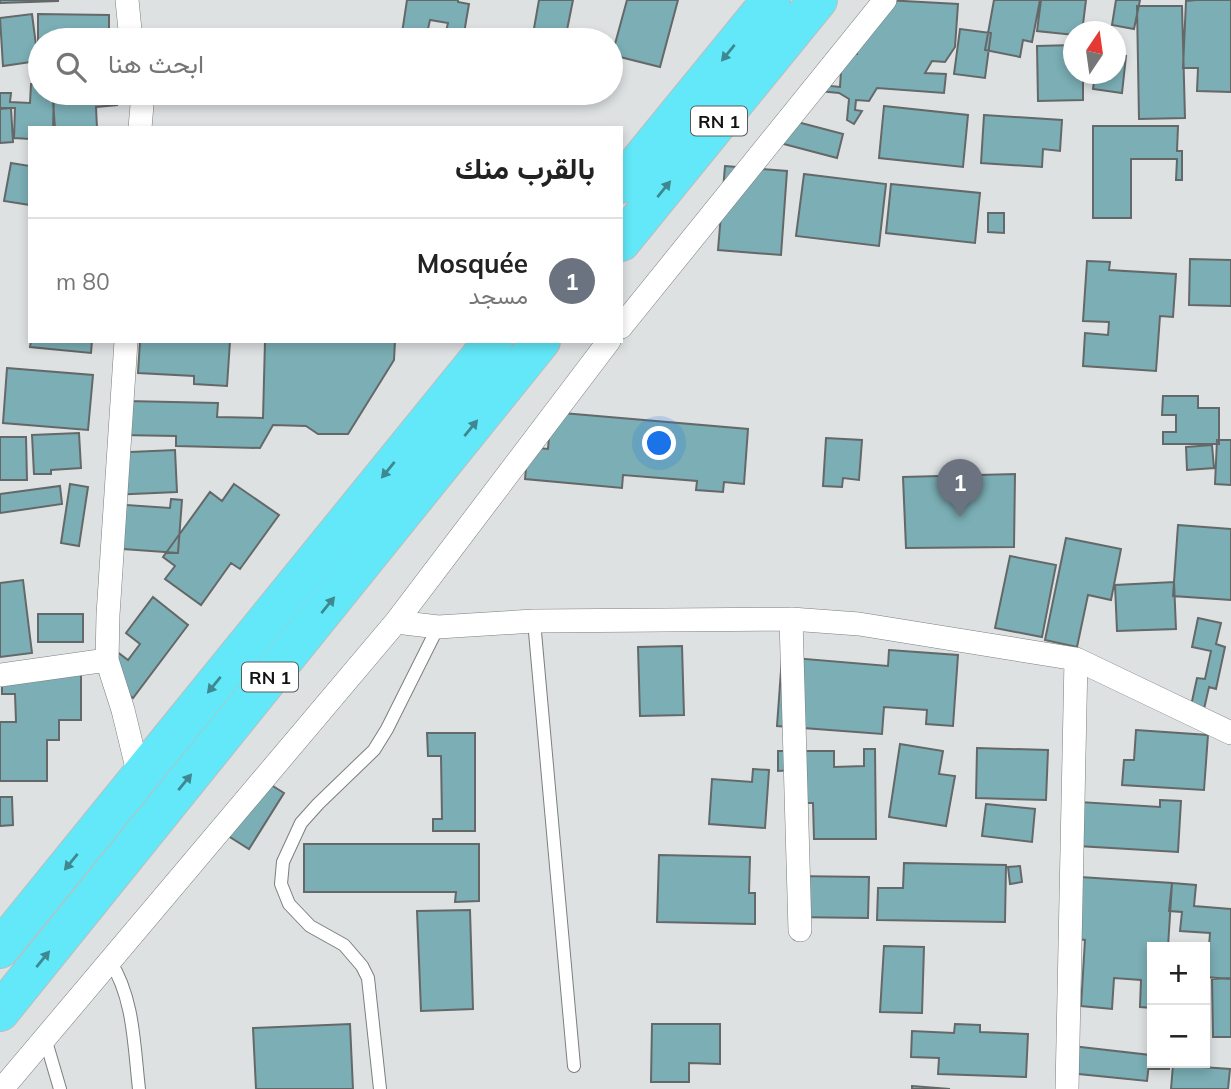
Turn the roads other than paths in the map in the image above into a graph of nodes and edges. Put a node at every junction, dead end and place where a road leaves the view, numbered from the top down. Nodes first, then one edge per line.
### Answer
1 (127, 0) edge
2 (771, 0) edge
3 (818, 0) edge
4 (886, 0) edge
5 (130, 28) edge
6 (142, 105) edge
7 (140, 126) edge
8 (623, 182) edge
9 (623, 240) edge
10 (623, 325) edge
11 (126, 343) edge
12 (491, 343) edge
13 (539, 343) edge
14 (607, 343) edge
15 (791, 619) junction
16 (534, 621) junction
17 (396, 622) junction
18 (438, 627) junction
19 (1076, 659) junction
20 (107, 660) junction
21 (0, 675) edge
22 (1231, 733) edge
23 (139, 776) junction
24 (800, 930) dead end
25 (0, 949) edge
26 (110, 961) junction
27 (0, 1012) edge
28 (45, 1038) junction
29 (574, 1066) dead end
30 (2, 1089) edge
31 (60, 1089) edge
32 (139, 1089) edge
33 (380, 1089) edge
34 (1068, 1089) edge

1 - 5 street
2 -> 8 highway, RN 1
9 -> 3 highway, RN 1
4 - 10 street
6 - 7 street
11 - 20 street
12 -> 23 highway, RN 1
27 -> 13 highway, RN 1
14 - 17 street
15 - 16 street
15 - 19 street
15 - 24 street
16 - 18 street
16 - 29 lane
17 - 18 street
17 - 26 street
18 - 33 lane
19 - 22 street
19 - 34 street
20 - 21 street
20 - 23 street
23 -> 25 highway, RN 1
26 - 28 street
26 - 32 lane
28 - 30 street
28 - 31 lane

